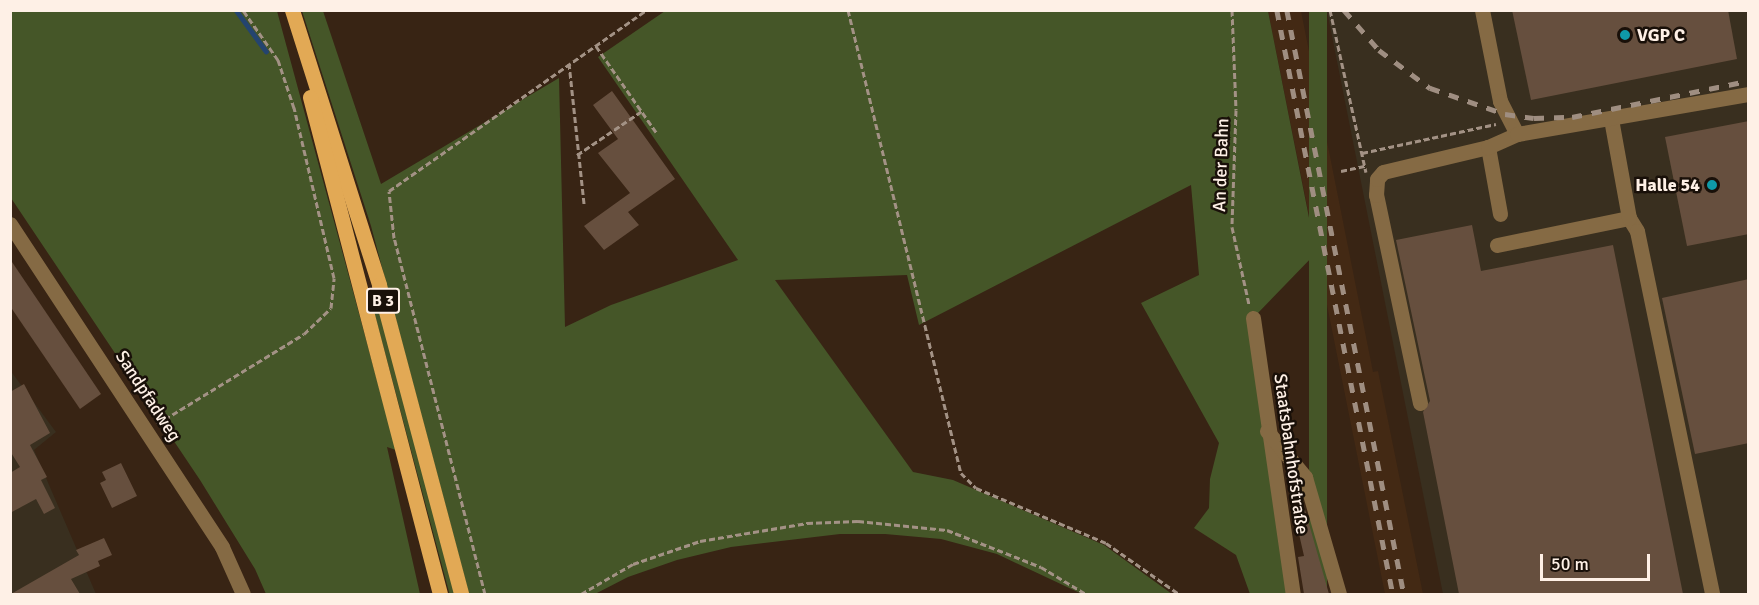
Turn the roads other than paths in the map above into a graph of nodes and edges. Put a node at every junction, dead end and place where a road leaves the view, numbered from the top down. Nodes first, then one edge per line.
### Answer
1 (285, 10) edge
2 (292, 10) edge
3 (1482, 10) edge
4 (1749, 94) edge
5 (1611, 119) junction
6 (1513, 127) junction
7 (1488, 147) junction
8 (1500, 214) dead end
9 (1629, 218) junction
10 (10, 224) edge
11 (1497, 245) dead end
12 (1253, 318) road end
13 (1420, 403) dead end
14 (1267, 431) junction
15 (243, 594) edge
16 (440, 594) edge
17 (461, 594) edge
18 (1293, 594) edge
19 (1339, 594) edge
20 (1712, 594) edge

1 - 16 main road, B 3
2 - 17 main road, B 3
3 - 6 street
4 - 5 street
5 - 6 street
5 - 9 street
6 - 7 street
7 - 8 street
7 - 13 street
9 - 11 street
9 - 20 street
10 - 15 street, Sandpfadweg
12 - 14 street, Staatsbahnhofstraße
14 - 18 street, Staatsbahnhofstraße
14 - 19 street

